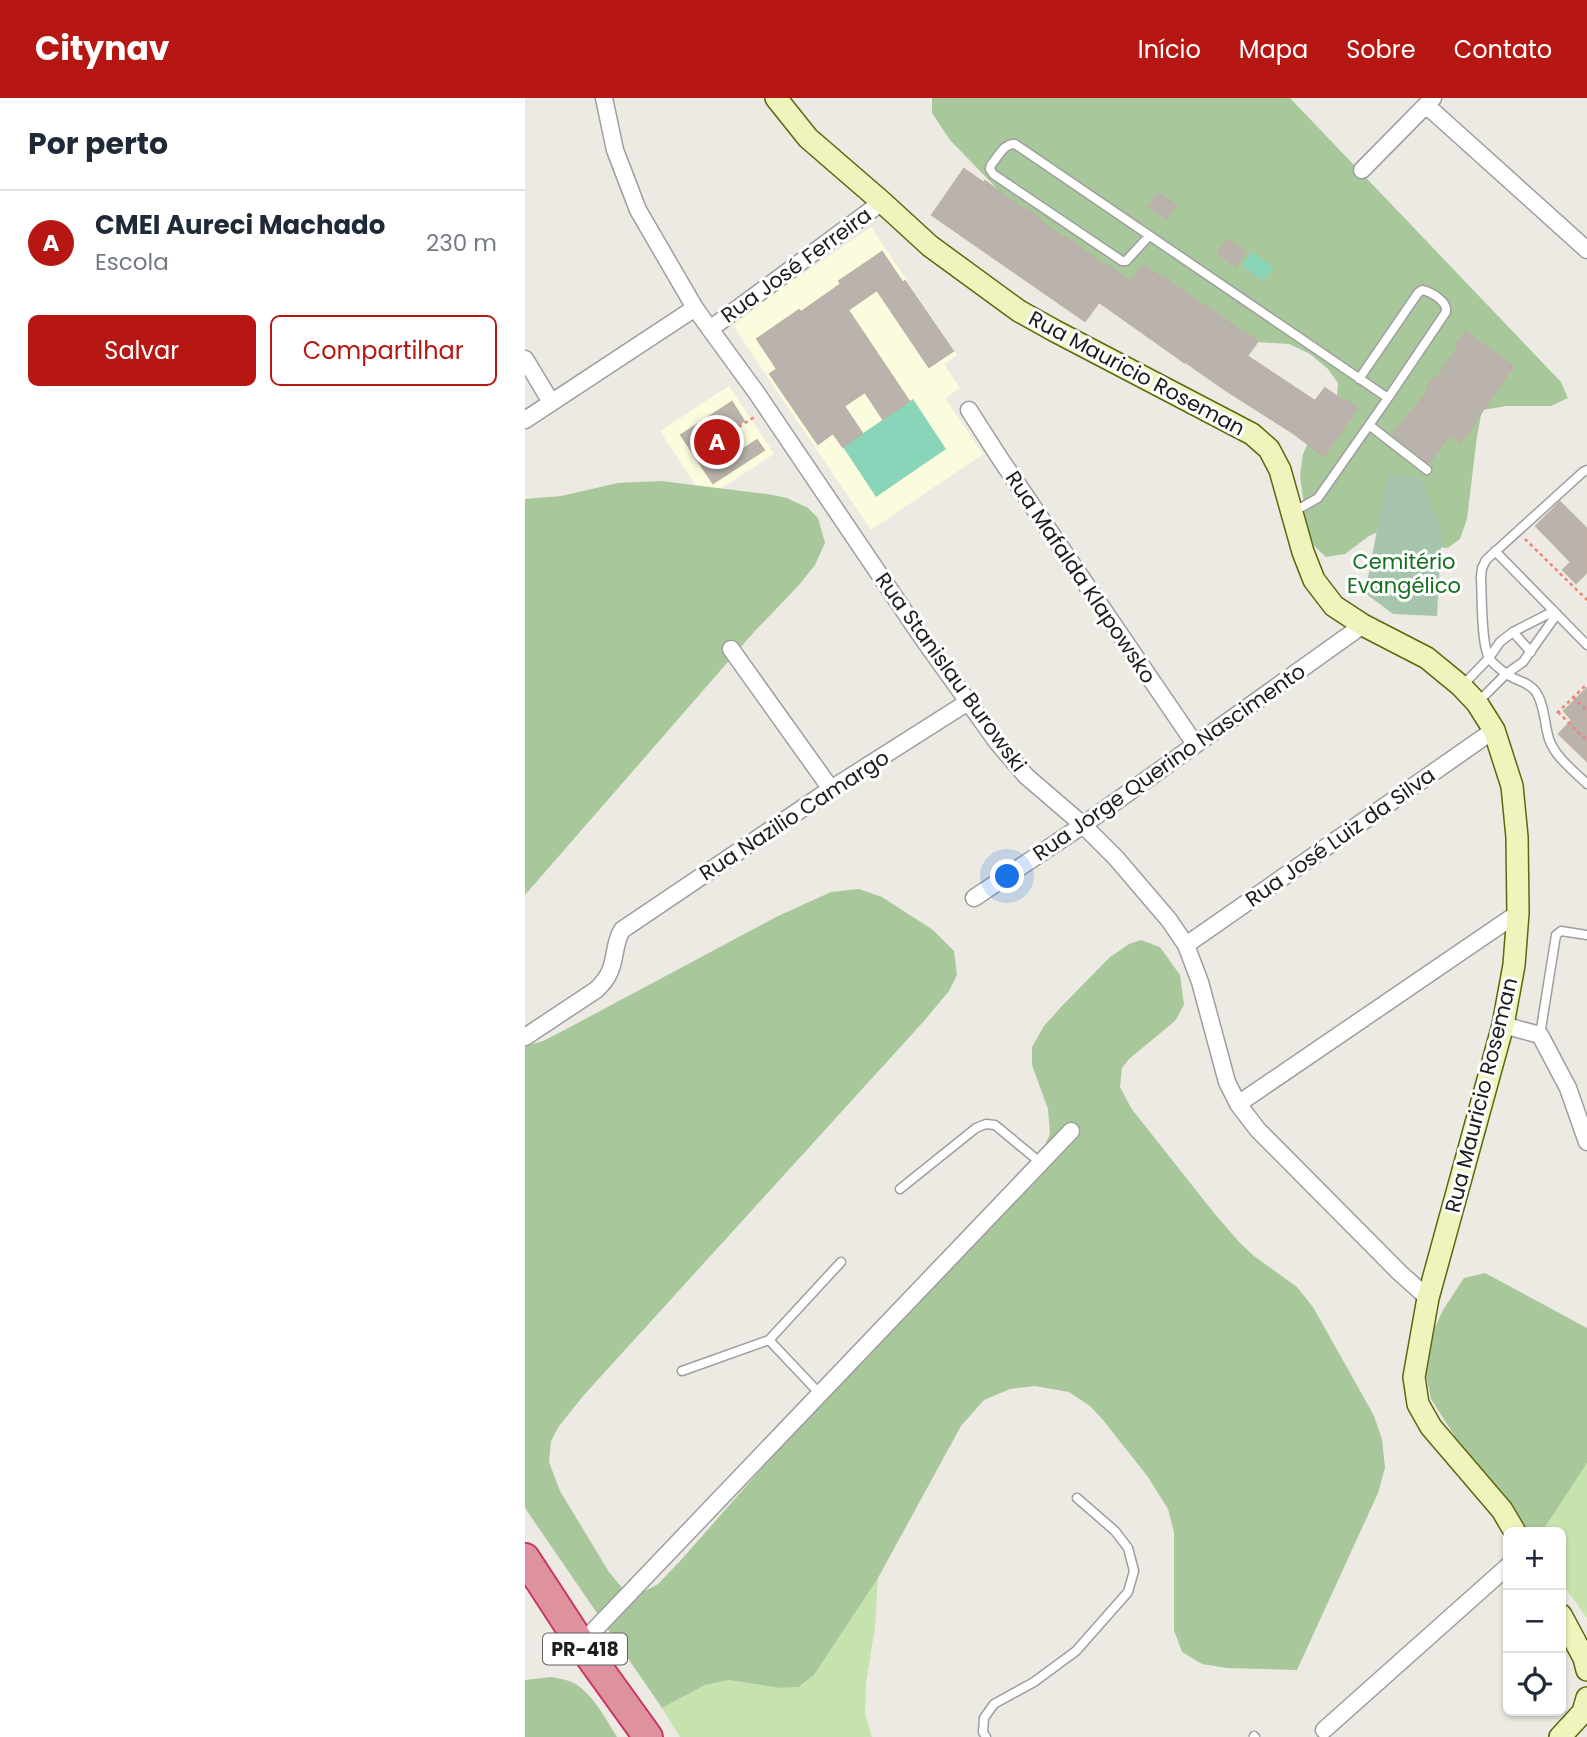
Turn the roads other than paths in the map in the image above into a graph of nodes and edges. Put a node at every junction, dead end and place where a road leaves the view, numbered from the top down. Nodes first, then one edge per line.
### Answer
1 (604, 98) edge
2 (776, 98) edge
3 (1430, 102) edge
4 (1362, 170) dead end
5 (882, 202) junction
6 (1149, 236) junction
7 (1587, 250) edge
8 (695, 307) junction
9 (710, 329) junction
10 (525, 359) edge
11 (1359, 379) junction
12 (1388, 398) junction
13 (551, 402) junction
14 (969, 410) dead end
15 (525, 420) edge
16 (1369, 425) junction
17 (1427, 470) dead end
18 (1587, 470) edge
19 (1291, 509) junction
20 (1495, 551) junction
21 (1556, 613) junction
22 (1363, 625) junction
23 (1513, 632) junction
24 (1587, 645) edge
25 (731, 649) dead end
26 (1531, 652) junction
27 (1489, 658) junction
28 (1506, 674) junction
29 (1461, 686) junction
30 (968, 702) junction
31 (1477, 703) junction
32 (1494, 730) junction
33 (1195, 744) junction
34 (1587, 784) edge
35 (831, 789) junction
36 (1083, 825) junction
37 (974, 898) dead end
38 (1518, 913) junction
39 (1587, 935) edge
40 (1186, 945) junction
41 (1503, 1025) junction
42 (1540, 1035) junction
43 (525, 1037) edge
44 (1238, 1104) junction
45 (1071, 1132) dead end
46 (1587, 1142) edge
47 (1041, 1163) junction
48 (900, 1189) dead end
49 (841, 1262) dead end
50 (1428, 1298) junction
51 (769, 1340) junction
52 (682, 1371) dead end
53 (820, 1394) junction
54 (1077, 1498) dead end
55 (1512, 1527) edge
56 (525, 1558) edge
57 (1503, 1570) edge
58 (1566, 1624) edge
59 (582, 1644) junction
60 (1587, 1670) edge
61 (1587, 1698) edge
62 (1324, 1730) dead end
63 (648, 1737) edge
64 (986, 1737) edge
65 (1560, 1737) edge

1 - 8 street, Rua Stanislau Burowski
2 - 5 main road, Rua Mauricio Roseman
3 - 4 street
3 - 7 street
5 - 9 street, Rua José Ferreira
5 - 19 main road, Rua Mauricio Roseman
6 - 6 lane
6 - 11 lane
8 - 9 street, Rua Stanislau Burowski
8 - 13 street
9 - 30 street, Rua Stanislau Burowski
10 - 13 street
11 - 12 lane
11 - 12 lane
12 - 16 lane
13 - 15 street
14 - 33 street, Rua Mafalda Klapowsko
16 - 17 lane
16 - 19 lane
18 - 20 lane
19 - 22 main road, Rua Mauricio Roseman
20 - 21 lane
20 - 27 lane
21 - 23 lane
21 - 24 lane
21 - 26 lane
22 - 29 main road, Rua Mauricio Roseman
22 - 33 street, Rua Jorge Querino Nascimento
23 - 26 lane
23 - 27 lane
25 - 35 street
26 - 28 lane
27 - 28 lane
27 - 29 lane
28 - 31 lane
28 - 34 lane
29 - 31 main road, Rua Mauricio Roseman
30 - 35 street, Rua Nazilio Camargo
30 - 36 street, Rua Stanislau Burowski
31 - 32 main road, Rua Mauricio Roseman
32 - 38 main road, Rua Mauricio Roseman
32 - 40 street, Rua José Luiz da Silva
33 - 36 street, Rua Jorge Querino Nascimento
35 - 43 street, Rua Nazilio Camargo
36 - 37 street, Rua Jorge Querino Nascimento
36 - 40 street, Rua Stanislau Burowski
38 - 41 main road, Rua Mauricio Roseman
38 - 44 street
39 - 42 lane
40 - 44 street, Rua Stanislau Burowski
41 - 42 street
41 - 50 main road, Rua Mauricio Roseman
42 - 46 street
44 - 50 street, Rua Stanislau Burowski
45 - 47 street
47 - 48 lane
47 - 53 street
49 - 51 lane
50 - 55 main road, Rua Mauricio Roseman
51 - 52 lane
51 - 53 lane
53 - 59 street
54 - 64 lane
56 - 59 highway, PR-418
57 - 62 street
58 - 60 main road
59 - 63 highway, PR-418
61 - 65 main road

